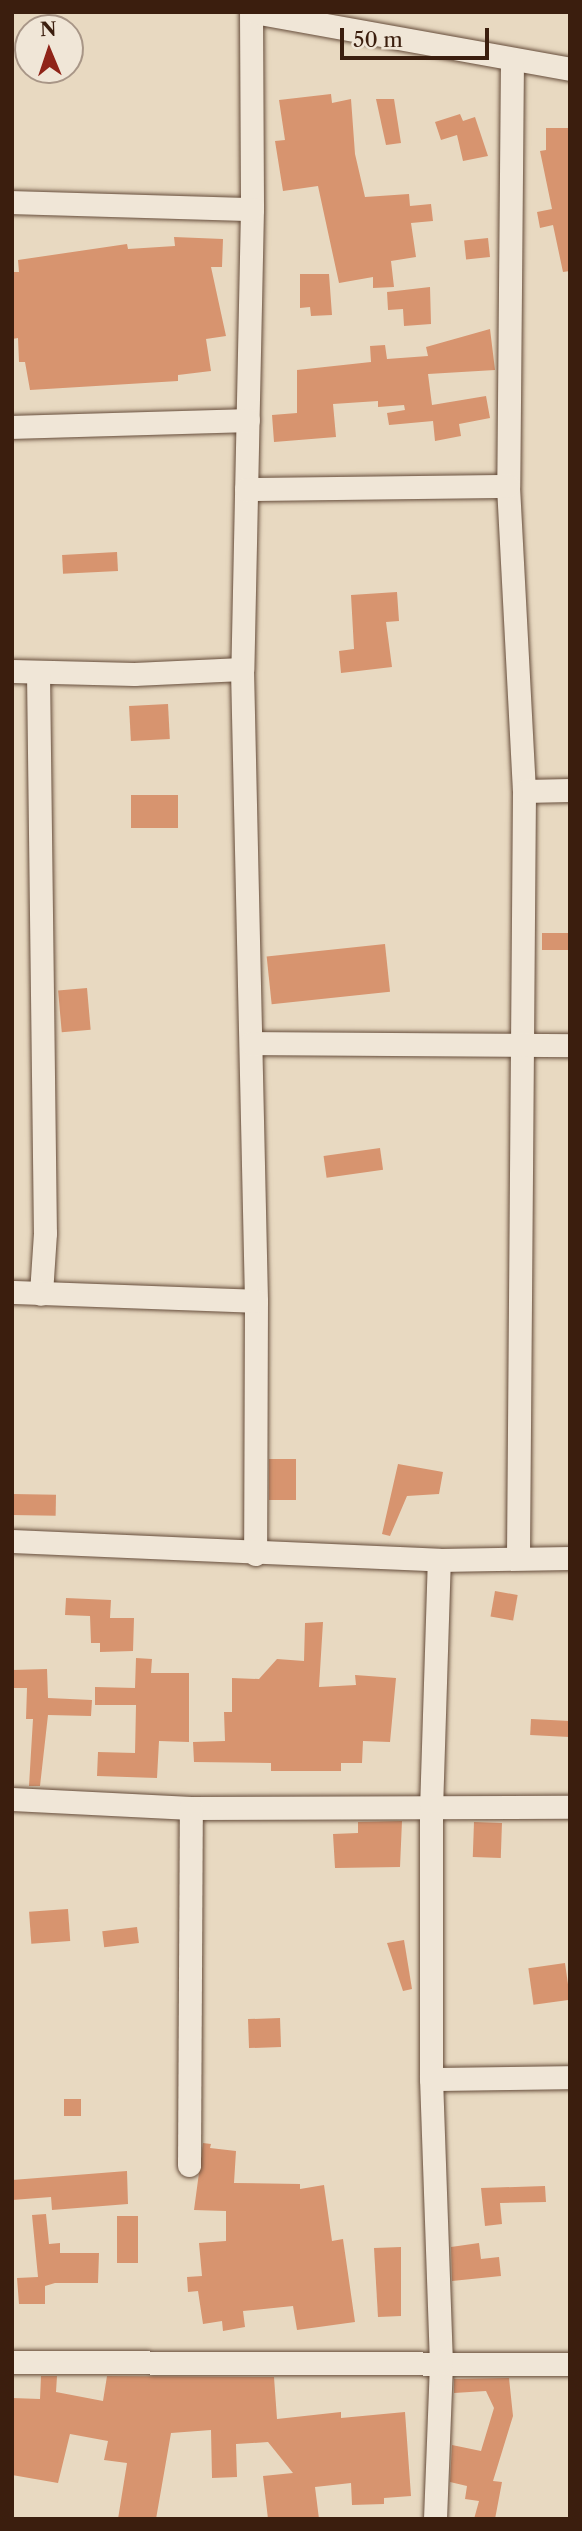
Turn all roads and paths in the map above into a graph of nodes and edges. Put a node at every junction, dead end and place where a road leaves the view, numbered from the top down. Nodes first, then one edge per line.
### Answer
1 (252, 12) edge
2 (512, 59) junction
3 (570, 69) edge
4 (12, 202) edge
5 (252, 209) junction
6 (248, 420) junction
7 (12, 427) edge
8 (508, 486) junction
9 (246, 489) junction
10 (242, 670) junction
11 (12, 671) edge
12 (38, 672) junction
13 (570, 790) edge
14 (524, 792) junction
15 (251, 1043) junction
16 (570, 1045) edge
17 (520, 1046) junction
18 (12, 1292) edge
19 (41, 1294) junction
20 (256, 1301) junction
21 (12, 1541) edge
22 (255, 1554) junction
23 (518, 1558) junction
24 (570, 1558) edge
25 (439, 1560) junction
26 (12, 1799) edge
27 (570, 1807) edge
28 (191, 1808) junction
29 (431, 1810) junction
30 (570, 2077) edge
31 (431, 2079) junction
32 (189, 2165) dead end
33 (12, 2362) edge
34 (441, 2364) junction
35 (570, 2364) edge
36 (435, 2519) edge

1 - 2 street
1 - 5 street
2 - 3 street
2 - 8 street
4 - 5 street
5 - 6 street
6 - 7 street
6 - 9 street
8 - 9 street
8 - 14 street
9 - 10 street
10 - 12 street
10 - 15 street
11 - 12 street
12 - 19 street
13 - 14 street
14 - 17 street
15 - 17 street
15 - 20 street
16 - 17 street
17 - 23 street
18 - 19 street
19 - 20 street
20 - 22 street
21 - 22 street
22 - 25 street
23 - 24 street
23 - 25 street
25 - 29 street
26 - 28 street
27 - 29 street
28 - 29 street
28 - 32 street
29 - 31 street
30 - 31 street
31 - 34 street
33 - 34 street
34 - 35 street
34 - 36 street

